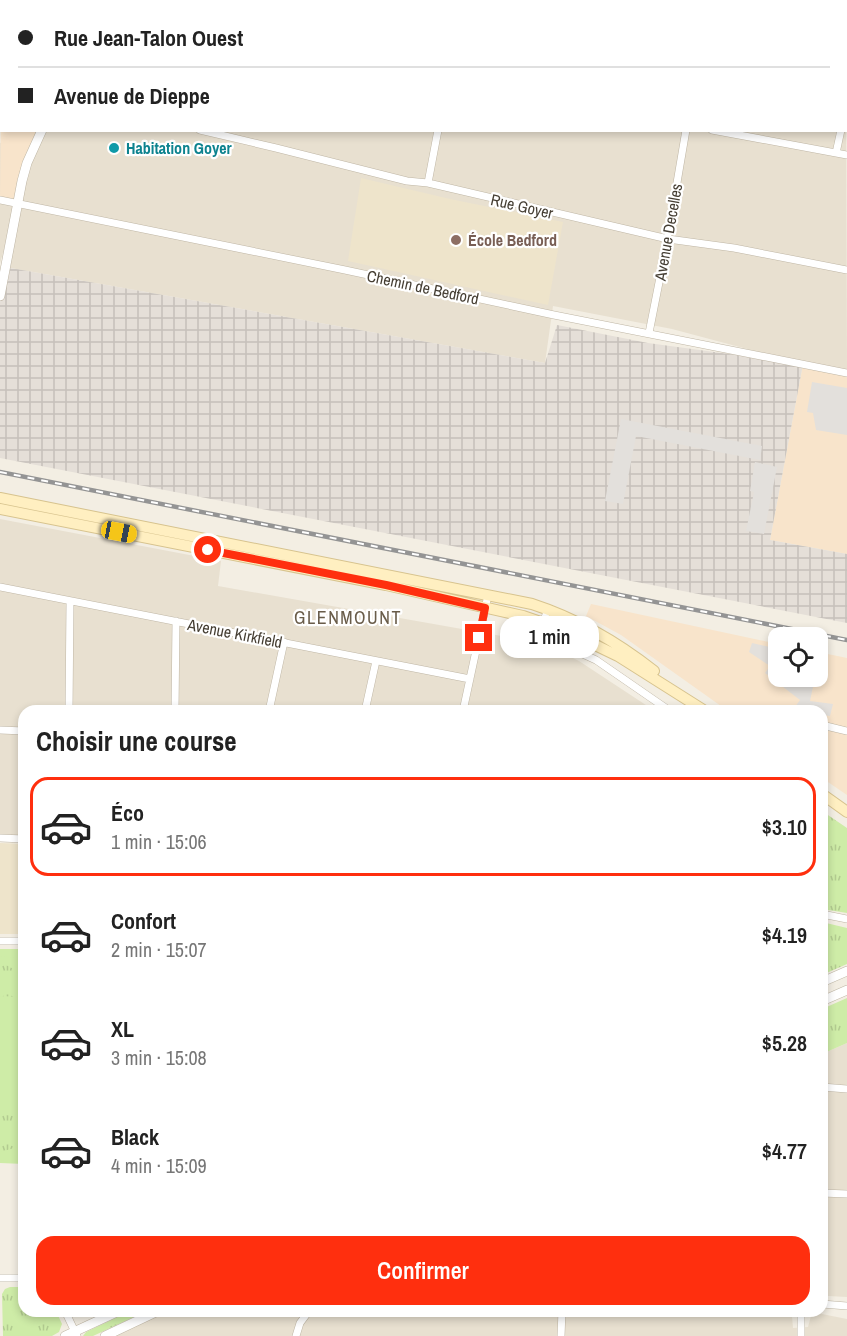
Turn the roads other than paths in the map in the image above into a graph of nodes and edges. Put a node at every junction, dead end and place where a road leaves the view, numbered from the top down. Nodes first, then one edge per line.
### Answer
1 (41, 132) edge
2 (209, 132) edge
3 (438, 132) edge
4 (686, 132) edge
5 (723, 132) edge
6 (841, 132) edge
7 (836, 153) junction
8 (847, 155) edge
9 (428, 183) junction
10 (0, 200) edge
11 (17, 204) junction
12 (668, 239) junction
13 (847, 270) edge
14 (0, 296) edge
15 (649, 333) junction
16 (847, 373) edge
17 (0, 498) edge
18 (0, 509) edge
19 (0, 587) edge
20 (488, 595) junction
21 (70, 602) junction
22 (485, 608) junction
23 (548, 609) junction
24 (176, 621) junction
25 (543, 622) junction
26 (284, 642) junction
27 (376, 661) junction
28 (470, 679) junction
29 (69, 705) edge
30 (175, 705) edge
31 (270, 705) edge
32 (366, 705) edge
33 (464, 705) edge
34 (661, 705) edge
35 (696, 705) edge
36 (697, 705) edge
37 (828, 726) edge
38 (0, 730) edge
39 (18, 731) edge
40 (847, 731) edge
41 (828, 798) edge
42 (847, 812) edge
43 (0, 838) edge
44 (18, 839) edge
45 (828, 915) edge
46 (847, 919) edge
47 (0, 941) edge
48 (18, 941) edge
49 (847, 971) edge
50 (828, 979) edge
51 (847, 990) edge
52 (828, 998) edge
53 (828, 1087) edge
54 (847, 1089) edge
55 (828, 1193) edge
56 (847, 1194) edge
57 (0, 1278) edge
58 (18, 1278) edge
59 (828, 1304) edge
60 (847, 1306) edge
61 (68, 1317) edge
62 (108, 1317) edge
63 (145, 1317) edge
64 (304, 1317) edge
65 (562, 1317) edge
66 (801, 1317) edge
67 (76, 1334) edge
68 (65, 1336) edge
69 (105, 1336) edge
70 (296, 1336) edge
71 (561, 1336) edge
72 (801, 1336) edge

1 - 11 street
2 - 9 street, Rue Goyer
3 - 9 street
4 - 12 street, Avenue Decelles
5 - 7 street
6 - 7 street
7 - 8 street
9 - 12 street, Rue Goyer
10 - 11 street, Chemin de Bedford
11 - 14 street
11 - 15 street, Chemin de Bedford
12 - 13 street, Rue Goyer
12 - 15 street, Avenue Decelles
15 - 16 street, Chemin de Bedford
17 - 20 main road
18 - 22 main road
19 - 21 street, Avenue Kirkfield
20 - 22 street
20 - 23 main road
21 - 24 street, Avenue Kirkfield
21 - 29 street
22 - 25 main road
22 - 28 street
23 - 25 street
23 - 36 main road
24 - 26 street, Avenue Kirkfield
24 - 30 street
25 - 34 street
25 - 35 main road
26 - 27 street, Avenue Kirkfield
26 - 31 street
27 - 28 street, Avenue Kirkfield
27 - 32 street
28 - 33 street
37 - 40 street
38 - 39 street
41 - 42 main road
43 - 44 street
45 - 46 street
47 - 48 street
49 - 50 street
51 - 52 street
53 - 54 street
55 - 56 street
57 - 58 street
59 - 60 street
61 - 67 street
62 - 67 street
63 - 69 street
64 - 70 street
65 - 71 street
66 - 72 street
67 - 68 street

